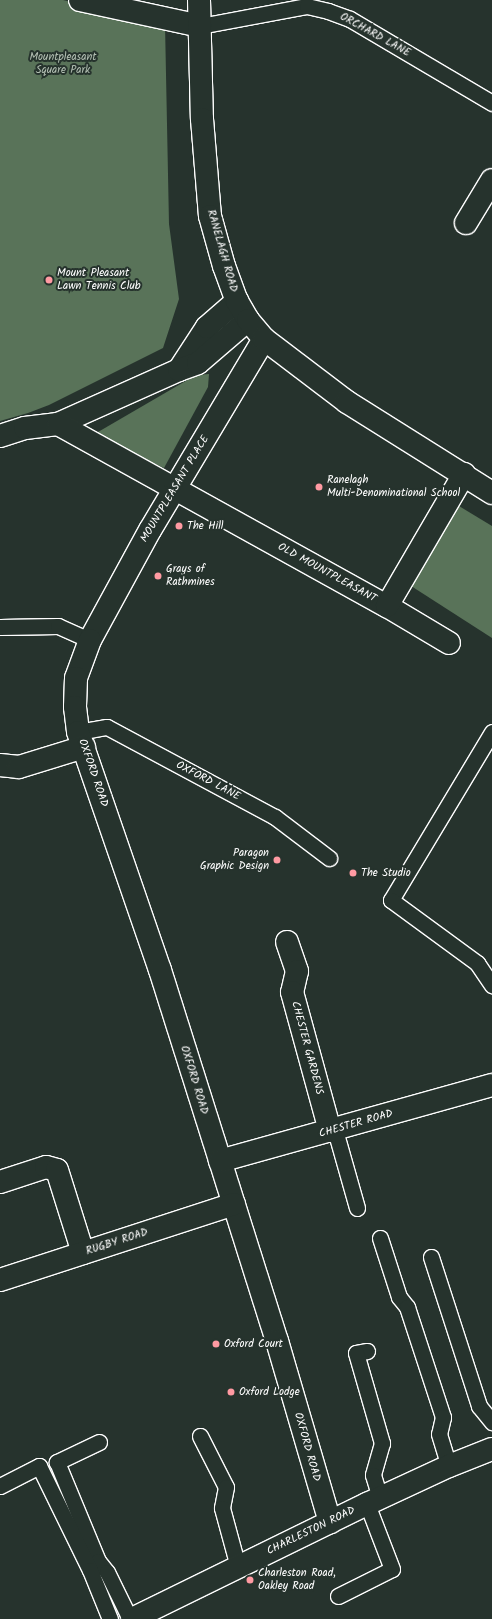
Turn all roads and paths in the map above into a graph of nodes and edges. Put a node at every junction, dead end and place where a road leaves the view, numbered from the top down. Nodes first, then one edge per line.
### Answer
1 (80, 0) edge
2 (199, 0) edge
3 (200, 26) junction
4 (492, 102) edge
5 (492, 180) edge
6 (466, 223) dead end
7 (237, 301) junction
8 (248, 320) junction
9 (264, 339) junction
10 (179, 370) junction
11 (58, 424) junction
12 (0, 436) edge
13 (464, 474) junction
14 (175, 488) junction
15 (492, 493) edge
16 (386, 606) junction
17 (0, 627) edge
18 (90, 640) junction
19 (448, 643) dead end
20 (492, 732) edge
21 (81, 739) junction
22 (0, 765) edge
23 (329, 858) dead end
24 (287, 942) dead end
25 (492, 985) edge
26 (492, 1085) edge
27 (332, 1131) junction
28 (220, 1161) junction
29 (0, 1182) edge
30 (234, 1204) junction
31 (357, 1208) dead end
32 (380, 1238) dead end
33 (83, 1253) junction
34 (431, 1256) dead end
35 (0, 1280) edge
36 (367, 1351) dead end
37 (492, 1422) edge
38 (200, 1436) dead end
39 (99, 1442) dead end
40 (492, 1449) edge
41 (449, 1466) junction
42 (0, 1486) edge
43 (373, 1501) junction
44 (330, 1522) junction
45 (238, 1568) junction
46 (338, 1596) dead end
47 (110, 1619) edge
48 (131, 1619) edge

1 - 3 street
2 - 3 street, RANELAGH ROAD
3 - 4 lane, ORCHARD LANE
3 - 7 street, RANELAGH ROAD
5 - 6 street
7 - 8 street, RANELAGH ROAD
7 - 10 street
8 - 9 street, RANELAGH ROAD
8 - 10 street
9 - 13 street, RANELAGH ROAD
9 - 14 street, MOUNTPLEASANT PLACE
10 - 11 street
11 - 12 street
11 - 14 street, OLD MOUNTPLEASANT
13 - 15 street, RANELAGH ROAD
13 - 16 street, OLD MOUNTPLEASANT
14 - 16 street, OLD MOUNTPLEASANT
14 - 18 street, MOUNTPLEASANT PLACE
16 - 19 street
17 - 18 lane
18 - 21 street, OXFORD ROAD
20 - 25 lane
21 - 22 street
21 - 23 lane, OXFORD LANE
21 - 28 street, OXFORD ROAD
24 - 27 street, CHESTER GARDENS
26 - 27 street, CHESTER ROAD
27 - 28 street, CHESTER ROAD
27 - 31 lane
28 - 30 street, OXFORD ROAD
29 - 33 street
30 - 33 street, RUGBY ROAD
30 - 44 street, OXFORD ROAD
32 - 41 lane
33 - 35 street, RUGBY ROAD
34 - 37 lane
36 - 43 lane
38 - 45 lane
39 - 48 lane
40 - 41 street, CHARLESTON ROAD
41 - 43 street, CHARLESTON ROAD
42 - 47 lane
43 - 44 street, CHARLESTON ROAD
43 - 46 lane
44 - 45 street, CHARLESTON ROAD
45 - 48 street, CHARLESTON ROAD

